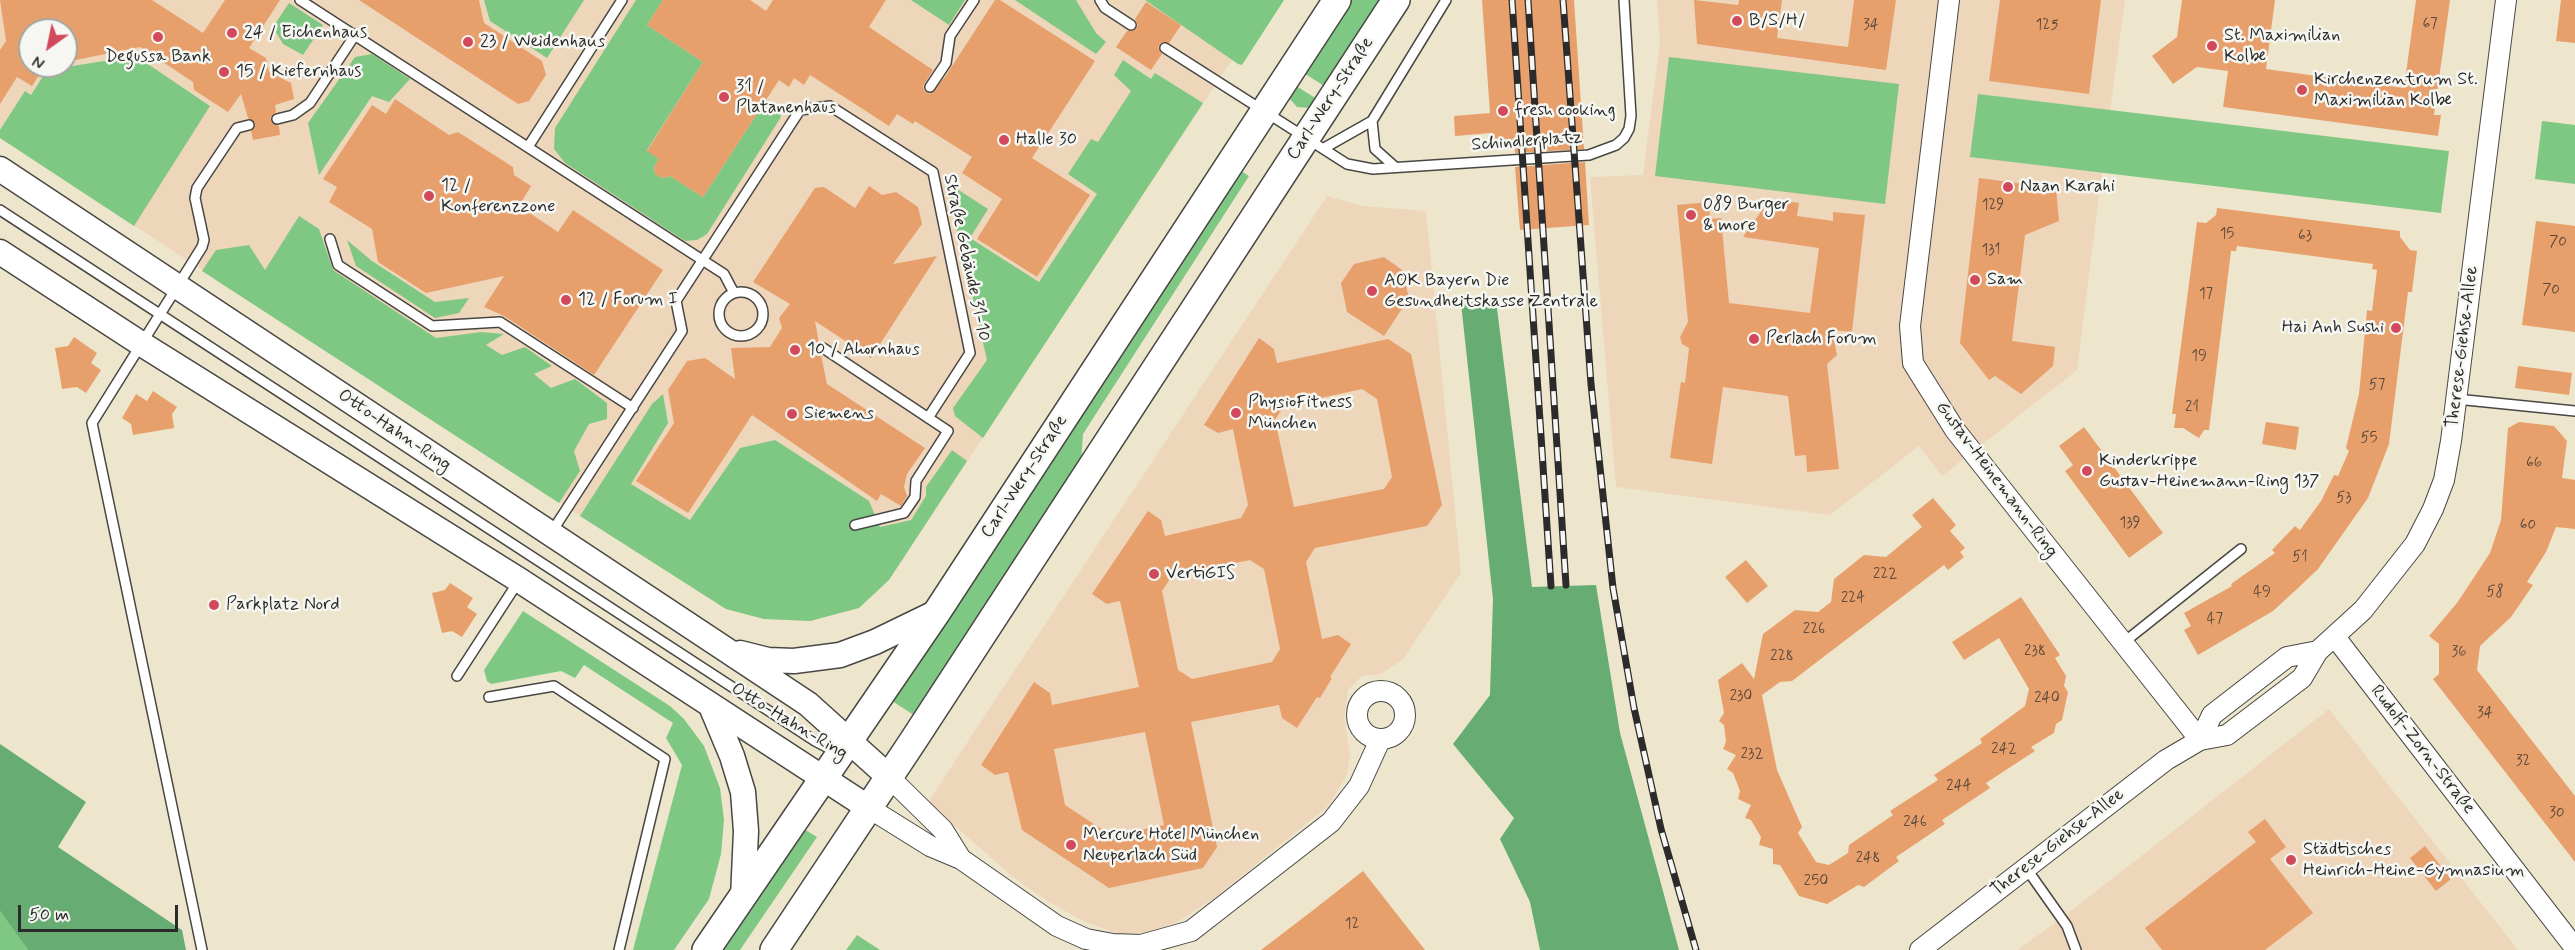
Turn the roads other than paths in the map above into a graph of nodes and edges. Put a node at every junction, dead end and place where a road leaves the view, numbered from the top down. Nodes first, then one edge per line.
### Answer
1 (300, 0) edge
2 (622, 0) edge
3 (974, 0) edge
4 (1100, 0) edge
5 (1337, 0) edge
6 (1396, 0) edge
7 (1446, 0) edge
8 (1624, 0) edge
9 (1949, 0) edge
10 (2506, 0) edge
11 (1131, 25) dead end
12 (355, 34) junction
13 (1165, 48) dead end
14 (930, 87) dead end
15 (1263, 113) junction
16 (277, 119) dead end
17 (1372, 121) junction
18 (249, 125) dead end
19 (1316, 142) junction
20 (528, 147) junction
21 (1397, 167) junction
22 (0, 169) edge
23 (0, 210) edge
24 (330, 239) dead end
25 (0, 252) edge
26 (702, 260) junction
27 (177, 286) junction
28 (734, 293) junction
29 (159, 314) junction
30 (140, 343) junction
31 (823, 348) dead end
32 (2456, 399) junction
33 (633, 408) junction
34 (2575, 411) edge
35 (928, 418) junction
36 (855, 525) dead end
37 (550, 535) junction
38 (2241, 549) dead end
39 (519, 580) junction
40 (937, 612) junction
41 (2335, 637) junction
42 (2123, 643) junction
43 (725, 650) junction
44 (457, 676) dead end
45 (489, 697) dead end
46 (711, 706) junction
47 (1380, 740) dead end
48 (2200, 740) junction
49 (850, 754) junction
50 (889, 777) junction
51 (824, 778) junction
52 (869, 808) junction
53 (962, 859) junction
54 (2026, 868) junction
55 (743, 898) junction
56 (1141, 947) edge
57 (2575, 948) edge
58 (202, 950) edge
59 (619, 950) edge
60 (706, 950) edge
61 (774, 950) edge
62 (1920, 950) edge
63 (2076, 950) edge

1 - 12 lane
2 - 20 lane
3 - 14 lane
4 - 11 lane
5 - 15 main road, Carl-Wery-Straße
6 - 19 main road, Carl-Wery-Straße
7 - 17 lane
8 - 21 lane, Schindlerplatz
9 - 42 street, Gustav-Heinemann-Ring
10 - 32 street, Therese-Giehse-Allee
12 - 16 lane
12 - 20 lane
13 - 15 lane, Schindlerplatz
15 - 19 lane, Schindlerplatz
15 - 40 main road, Carl-Wery-Straße
17 - 19 lane
17 - 21 lane
18 - 27 lane
19 - 21 lane, Schindlerplatz
19 - 50 main road, Carl-Wery-Straße
20 - 26 lane
22 - 27 street, Otto-Hahn-Ring
23 - 29 lane, Otto-Hahn-Ring
24 - 33 lane
25 - 30 street, Otto-Hahn-Ring
26 - 28 lane
26 - 33 lane, Straße Gebäude 31-10
26 - 35 lane, Straße Gebäude 31-10
27 - 29 lane
27 - 37 street, Otto-Hahn-Ring
28 - 28 lane
29 - 30 lane
29 - 49 lane, Otto-Hahn-Ring
30 - 39 street, Otto-Hahn-Ring
30 - 58 lane
31 - 35 lane
32 - 34 lane
32 - 41 street, Therese-Giehse-Allee
33 - 37 lane, Straße Gebäude 31-10
35 - 36 lane
37 - 43 street, Otto-Hahn-Ring
38 - 42 lane
39 - 44 lane
39 - 46 street, Otto-Hahn-Ring
40 - 43 street
40 - 49 main road, Carl-Wery-Straße
41 - 48 street, Therese-Giehse-Allee
41 - 57 street, Rudolf-Zorn-Straße
42 - 48 street, Gustav-Heinemann-Ring
43 - 49 street, Otto-Hahn-Ring
45 - 59 lane
46 - 51 street, Otto-Hahn-Ring
46 - 55 street
47 - 56 street
48 - 54 street, Therese-Giehse-Allee
49 - 50 street, Otto-Hahn-Ring
49 - 51 main road, Carl-Wery-Straße
50 - 52 main road, Carl-Wery-Straße
50 - 53 street
51 - 52 street, Otto-Hahn-Ring
51 - 55 main road, Carl-Wery-Straße
52 - 53 street
52 - 61 main road, Carl-Wery-Straße
53 - 56 street
54 - 62 street, Therese-Giehse-Allee
54 - 63 lane
55 - 60 main road, Carl-Wery-Straße

